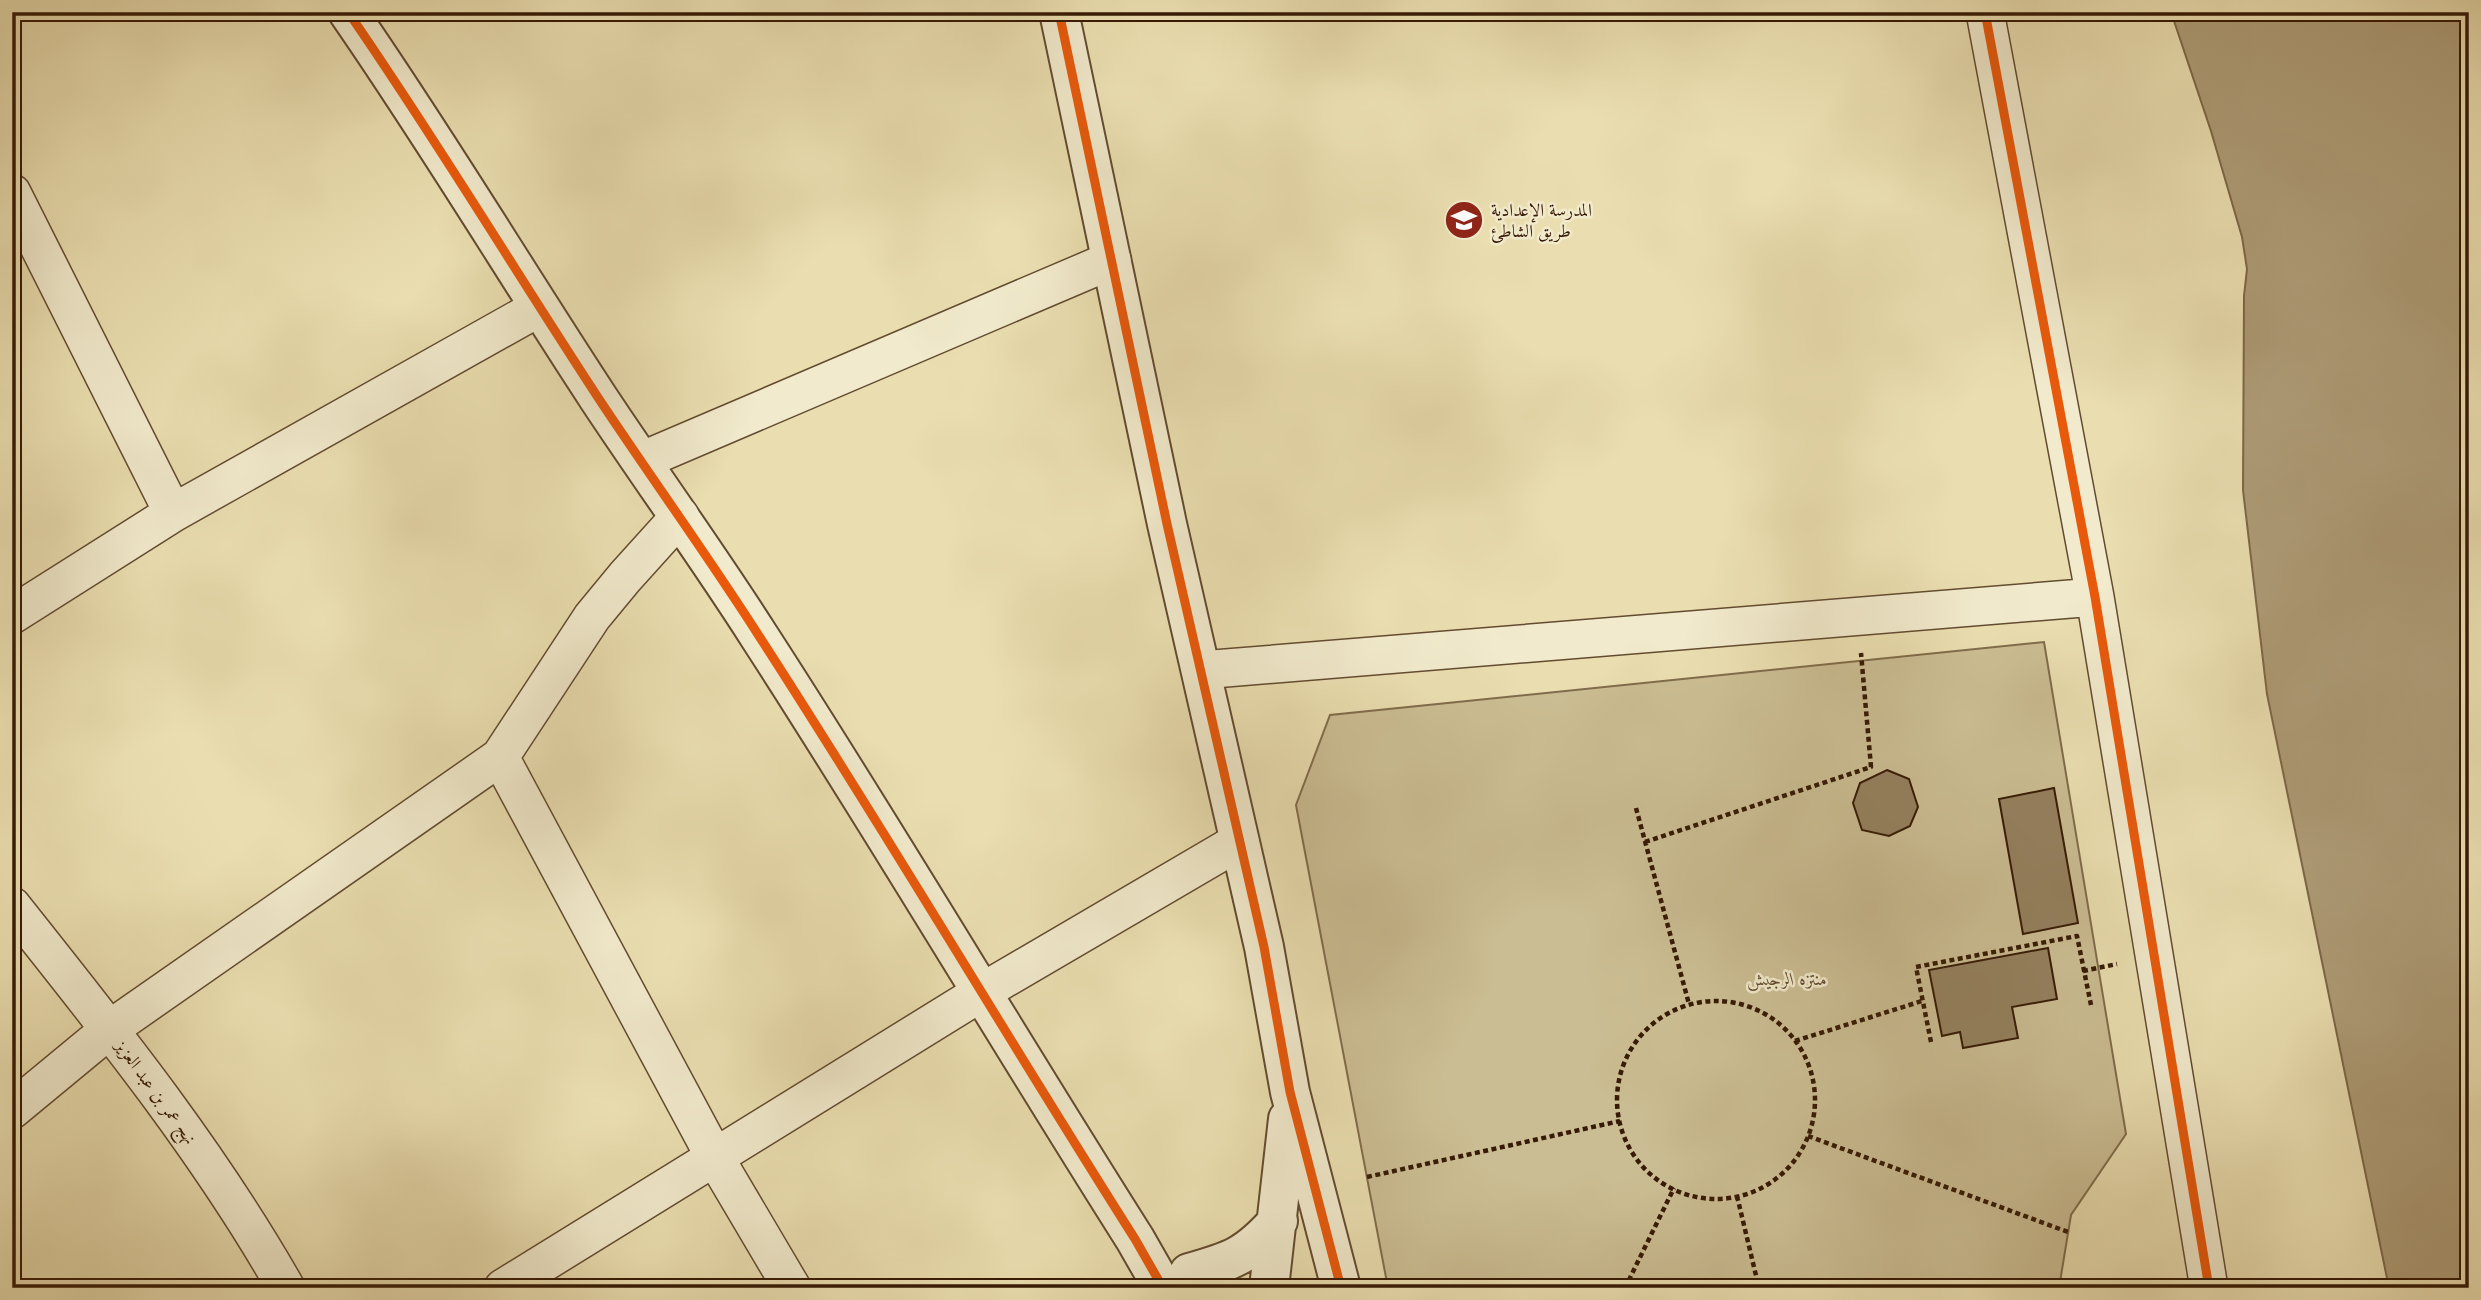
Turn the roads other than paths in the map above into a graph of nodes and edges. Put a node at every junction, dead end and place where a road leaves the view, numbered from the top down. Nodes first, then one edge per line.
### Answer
1 (348, 12) edge
2 (1059, 12) edge
3 (1984, 12) edge
4 (12, 193) edge
5 (1112, 260) junction
6 (540, 307) junction
7 (641, 461) junction
8 (173, 513) junction
9 (680, 516) junction
10 (2095, 597) junction
11 (12, 615) edge
12 (1201, 670) junction
13 (500, 758) junction
14 (1240, 841) junction
15 (12, 906) edge
16 (982, 992) junction
17 (110, 1029) junction
18 (1290, 1092) junction
19 (12, 1110) edge
20 (713, 1156) junction
21 (1278, 1221) junction
22 (1186, 1283) edge
23 (286, 1288) edge
24 (503, 1288) edge
25 (792, 1288) edge
26 (1269, 1288) edge
27 (1341, 1288) edge
28 (2209, 1288) edge

1 - 6 street
2 - 5 street
3 - 10 street
4 - 8 street
5 - 7 street
5 - 12 street
6 - 7 street
6 - 8 street
7 - 9 street
8 - 11 street
9 - 13 street
9 - 16 street
10 - 12 street
10 - 28 street
12 - 14 street
13 - 17 street
13 - 20 street
14 - 16 street
14 - 18 street
15 - 17 street, نهج عمر بن عبد العزيز
16 - 20 street
16 - 22 street
17 - 19 street
17 - 23 street, نهج عمر بن عبد العزيز
18 - 21 street
18 - 27 street
20 - 24 street
20 - 25 street
21 - 22 street
21 - 26 street

